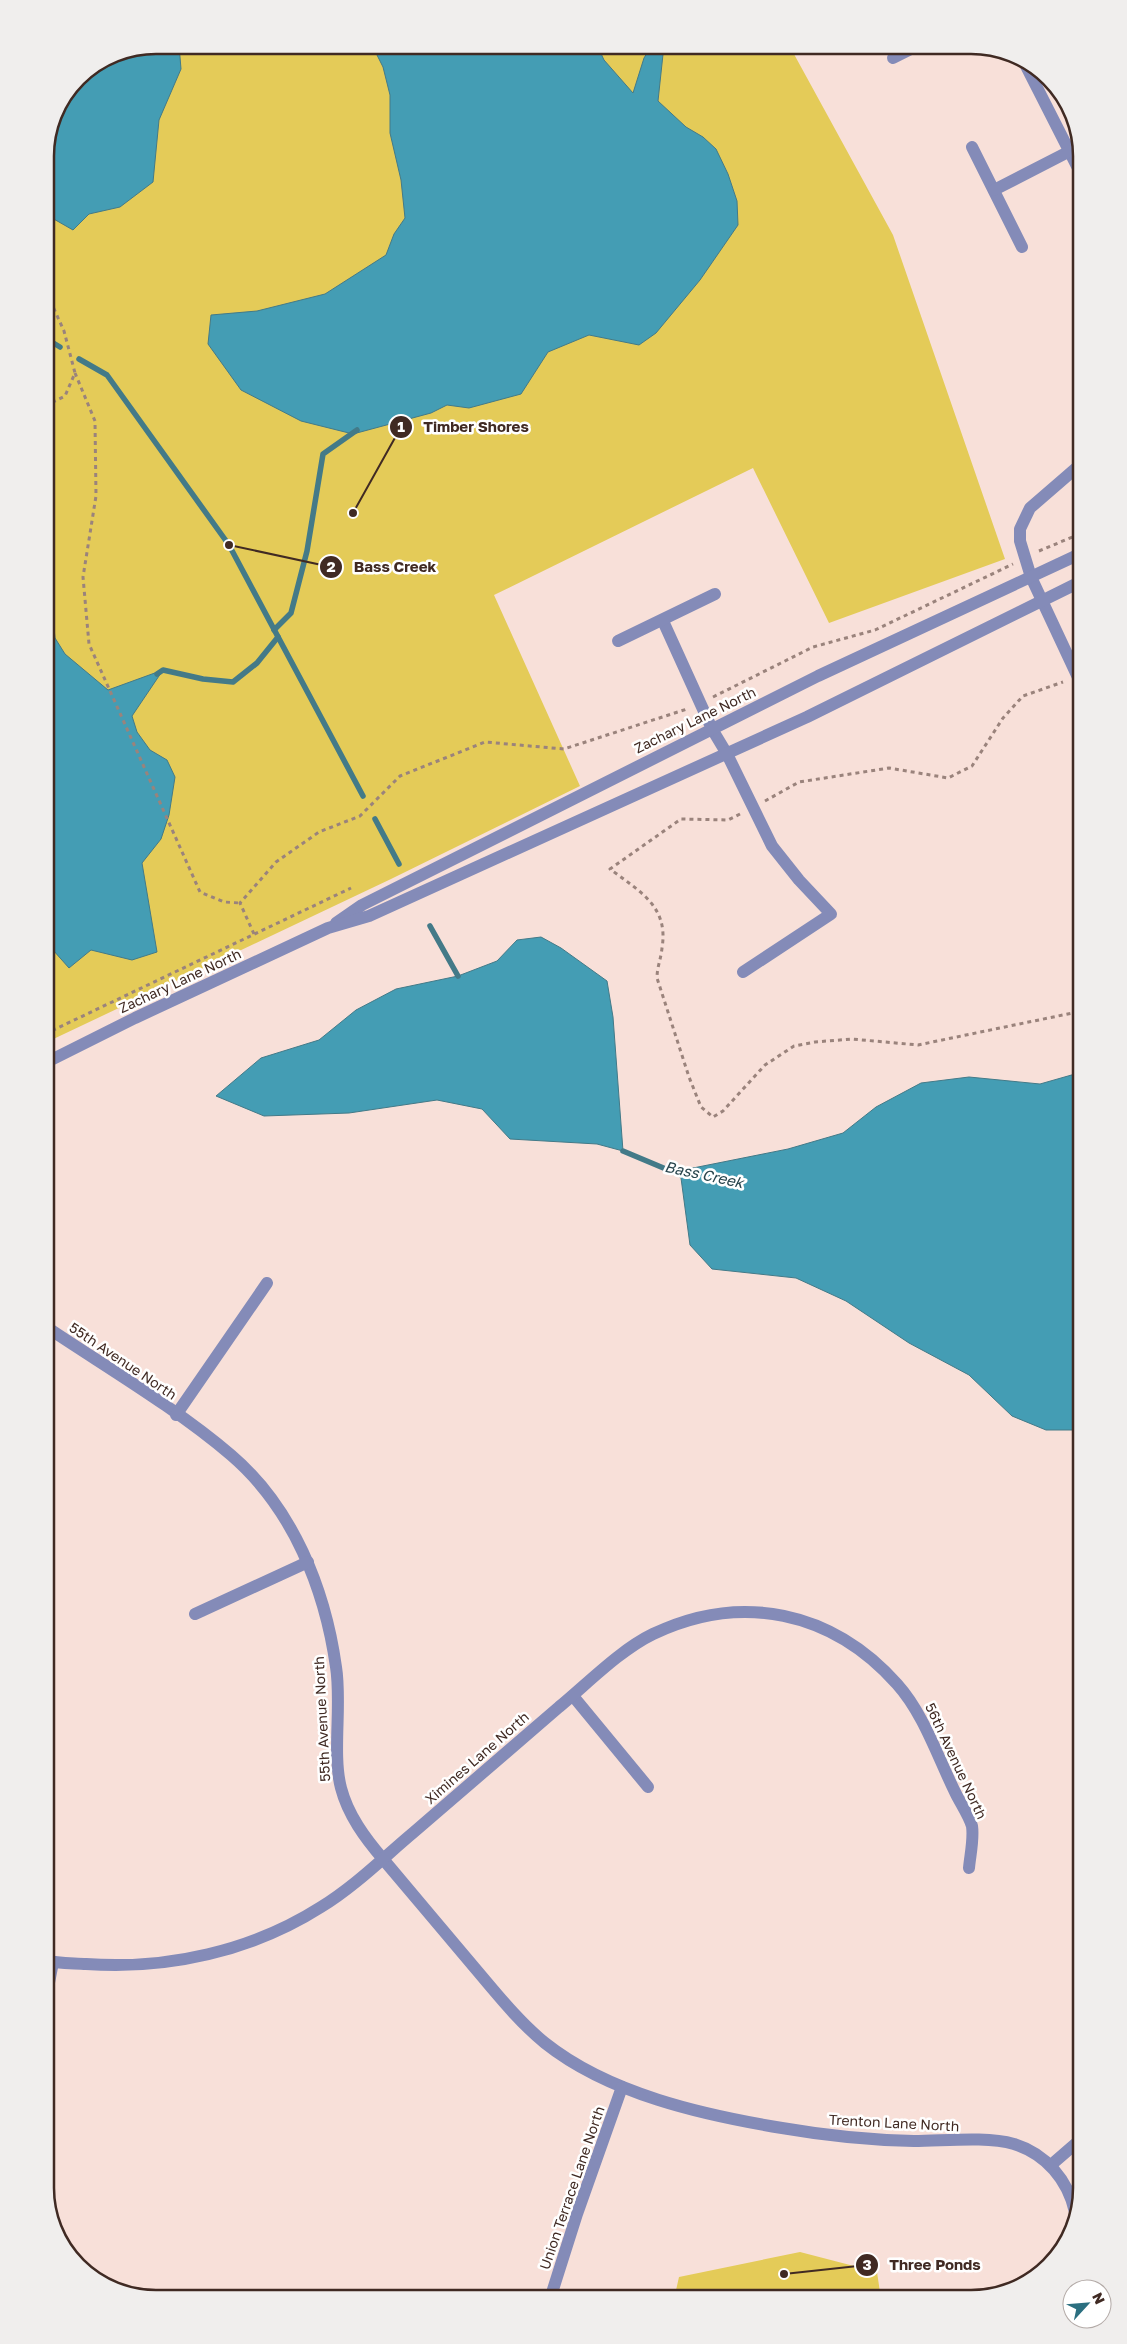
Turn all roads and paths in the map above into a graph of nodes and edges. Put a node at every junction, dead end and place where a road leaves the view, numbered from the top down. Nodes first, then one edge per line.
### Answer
1 (901, 54) edge
2 (893, 58) dead end
3 (1029, 72) edge
4 (972, 147) dead end
5 (1070, 151) junction
6 (1073, 157) edge
7 (994, 190) junction
8 (1022, 247) dead end
9 (54, 309) edge
10 (75, 373) junction
11 (54, 402) edge
12 (1073, 471) edge
13 (1073, 537) edge
14 (1073, 557) edge
15 (1025, 558) junction
16 (1032, 577) junction
17 (1073, 586) edge
18 (715, 594) dead end
19 (1042, 601) junction
20 (663, 621) junction
21 (618, 641) dead end
22 (1073, 667) edge
23 (700, 704) junction
24 (712, 729) junction
25 (727, 754) junction
26 (351, 888) dead end
27 (240, 903) junction
28 (328, 928) junction
29 (254, 934) junction
30 (743, 972) dead end
31 (54, 1030) edge
32 (54, 1058) edge
33 (267, 1283) dead end
34 (54, 1332) edge
35 (176, 1415) junction
36 (308, 1562) junction
37 (195, 1614) dead end
38 (573, 1696) junction
39 (910, 1698) joint
40 (648, 1787) dead end
41 (383, 1859) junction
42 (969, 1868) dead end
43 (54, 1961) edge
44 (622, 2087) junction
45 (1073, 2146) edge
46 (1051, 2165) junction
47 (1072, 2202) edge
48 (553, 2290) edge

1 - 2 street
3 - 5 street
4 - 7 street
5 - 6 street
5 - 7 street
7 - 8 street
9 - 10 path
10 - 11 path
10 - 27 path
12 - 15 street
13 - 15 path
14 - 16 street, Zachary Lane North
15 - 16 street
15 - 23 path
16 - 19 street
16 - 24 street, Zachary Lane North
17 - 19 street, Zachary Lane North
18 - 20 street
19 - 22 street
19 - 25 street, Zachary Lane North
20 - 21 street
20 - 23 street
23 - 24 street
23 - 27 path
24 - 25 street
24 - 28 street, Zachary Lane North
25 - 28 street, Zachary Lane North
25 - 30 street
26 - 29 path
27 - 29 path
28 - 32 street, Zachary Lane North
29 - 31 path
33 - 35 street
34 - 35 street, 55th Avenue North
35 - 36 street, 55th Avenue North
36 - 37 street
36 - 41 street, 55th Avenue North
38 - 39 street, Ximines Lane North
38 - 40 street
38 - 41 street, Ximines Lane North
39 - 42 street, 56th Avenue North
41 - 43 street, Ximines Lane North
41 - 44 street, 55th Avenue North
44 - 46 street, Trenton Lane North
44 - 48 street, Union Terrace Lane North
45 - 46 street
46 - 47 street, Trenton Lane North

